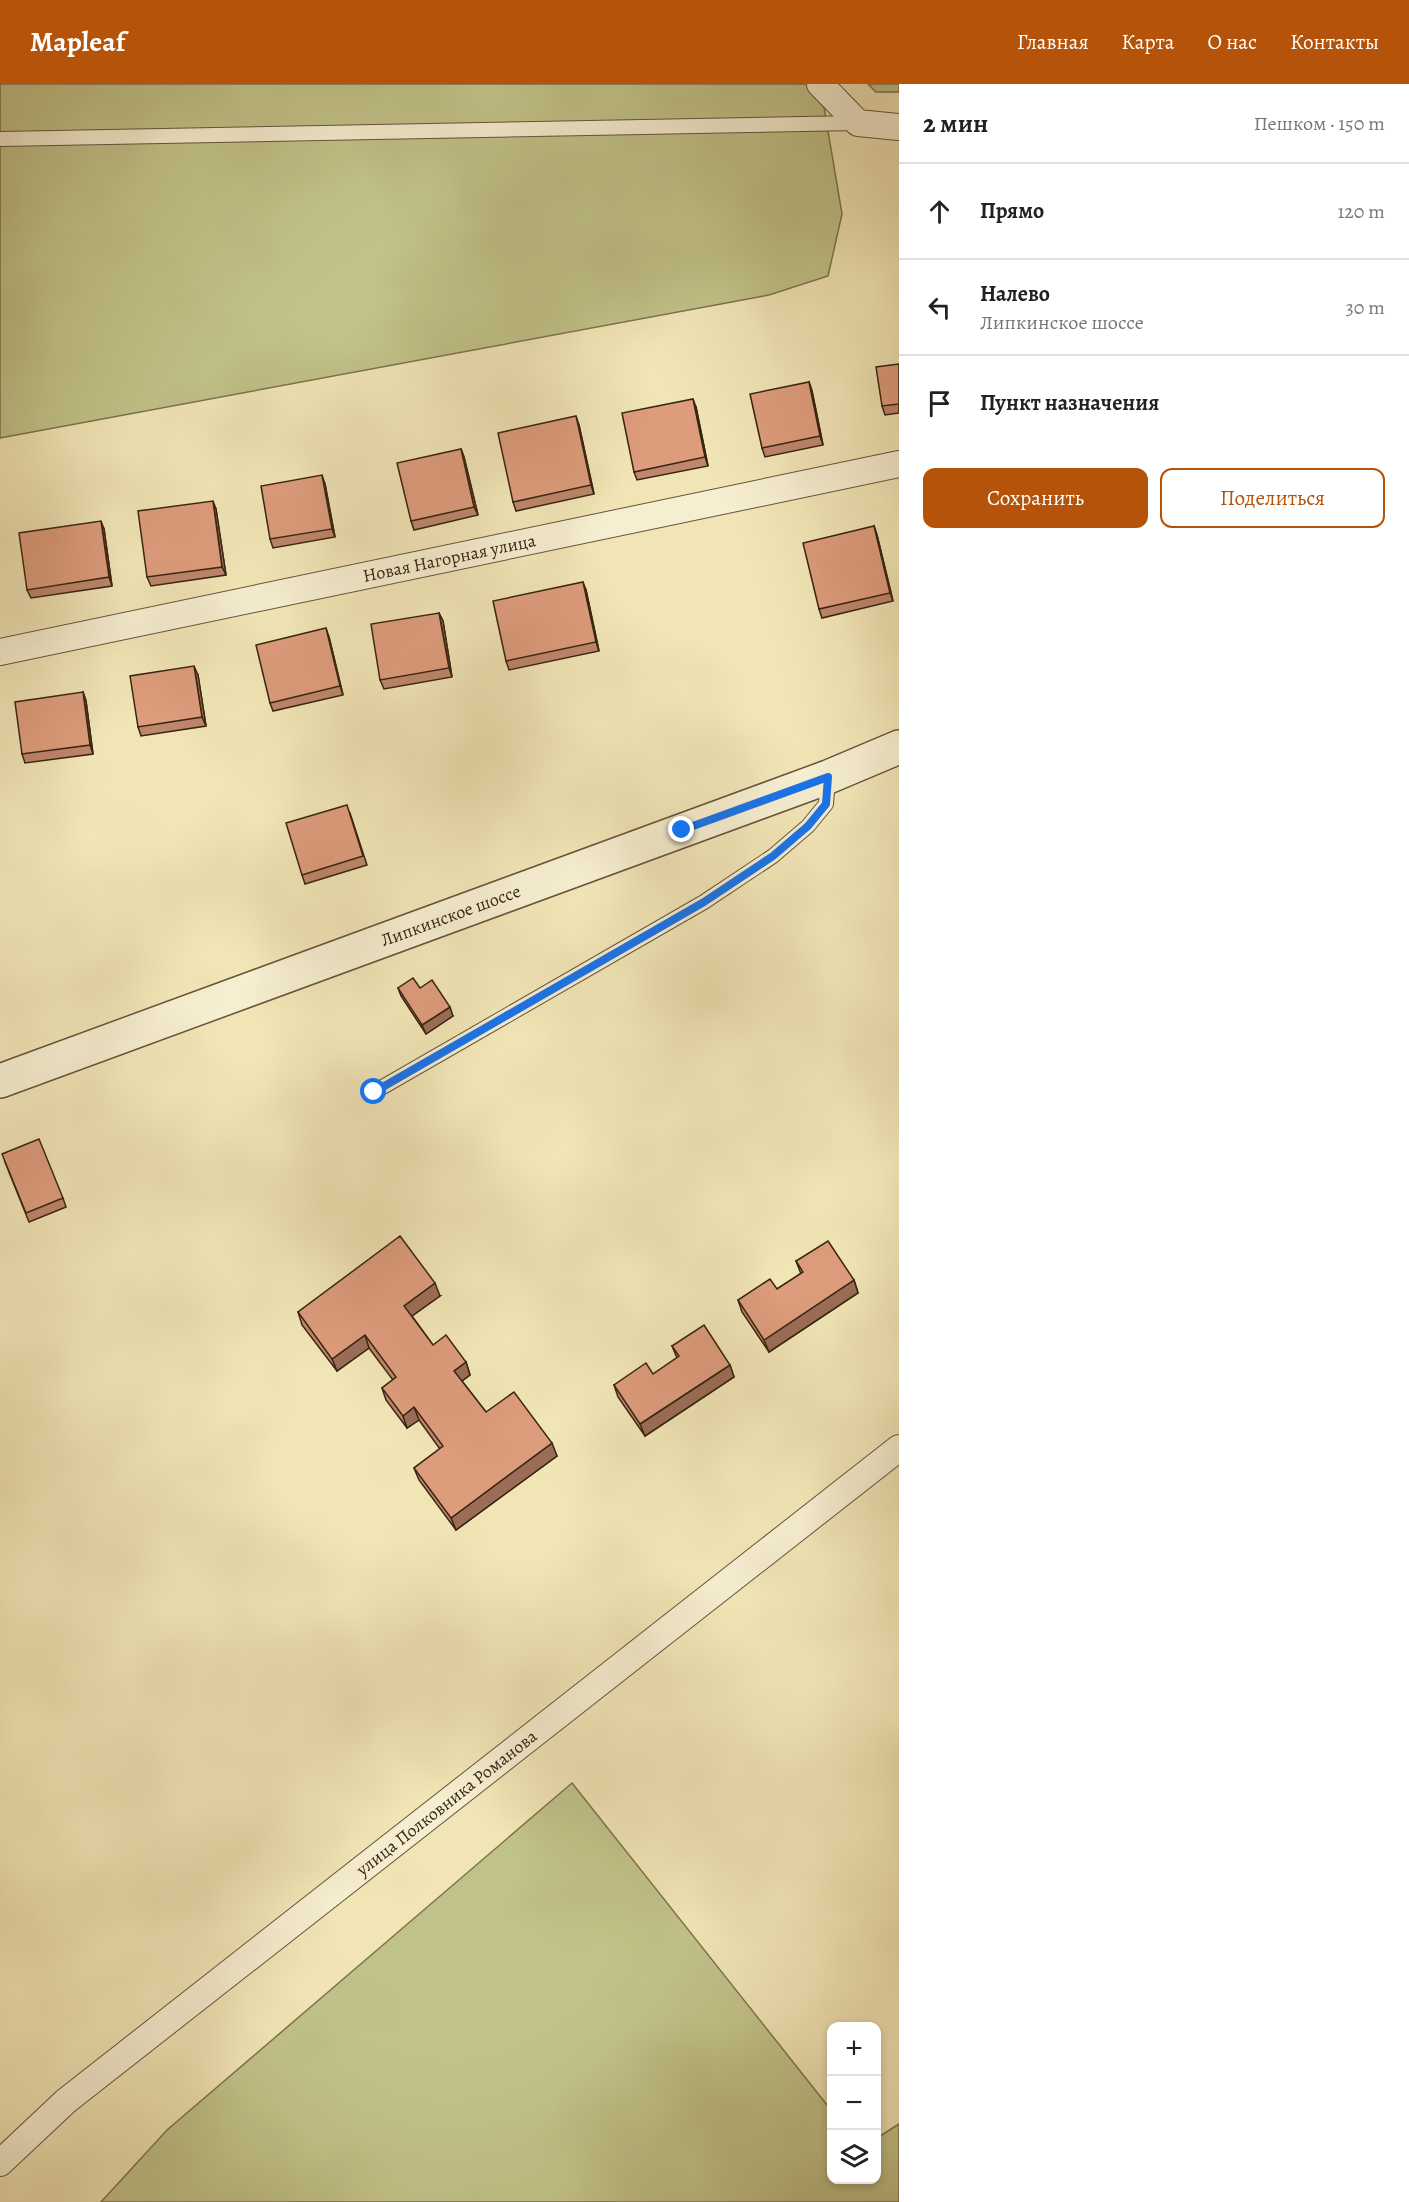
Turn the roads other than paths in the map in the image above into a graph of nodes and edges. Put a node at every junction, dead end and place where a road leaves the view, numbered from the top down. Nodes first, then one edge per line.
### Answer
1 (820, 84) edge
2 (858, 123) junction
3 (899, 127) edge
4 (0, 139) edge
5 (899, 464) edge
6 (0, 652) edge
7 (899, 747) edge
8 (828, 777) junction
9 (0, 1081) edge
10 (374, 1092) dead end
11 (899, 1448) edge
12 (0, 2163) edge

1 - 2 street
2 - 3 street
2 - 4 lane
5 - 6 street, Новая Нагорная улица
7 - 8 street, Липкинское шоссе
8 - 9 street, Липкинское шоссе
8 - 10 lane
11 - 12 street, улица Полковника Романова

